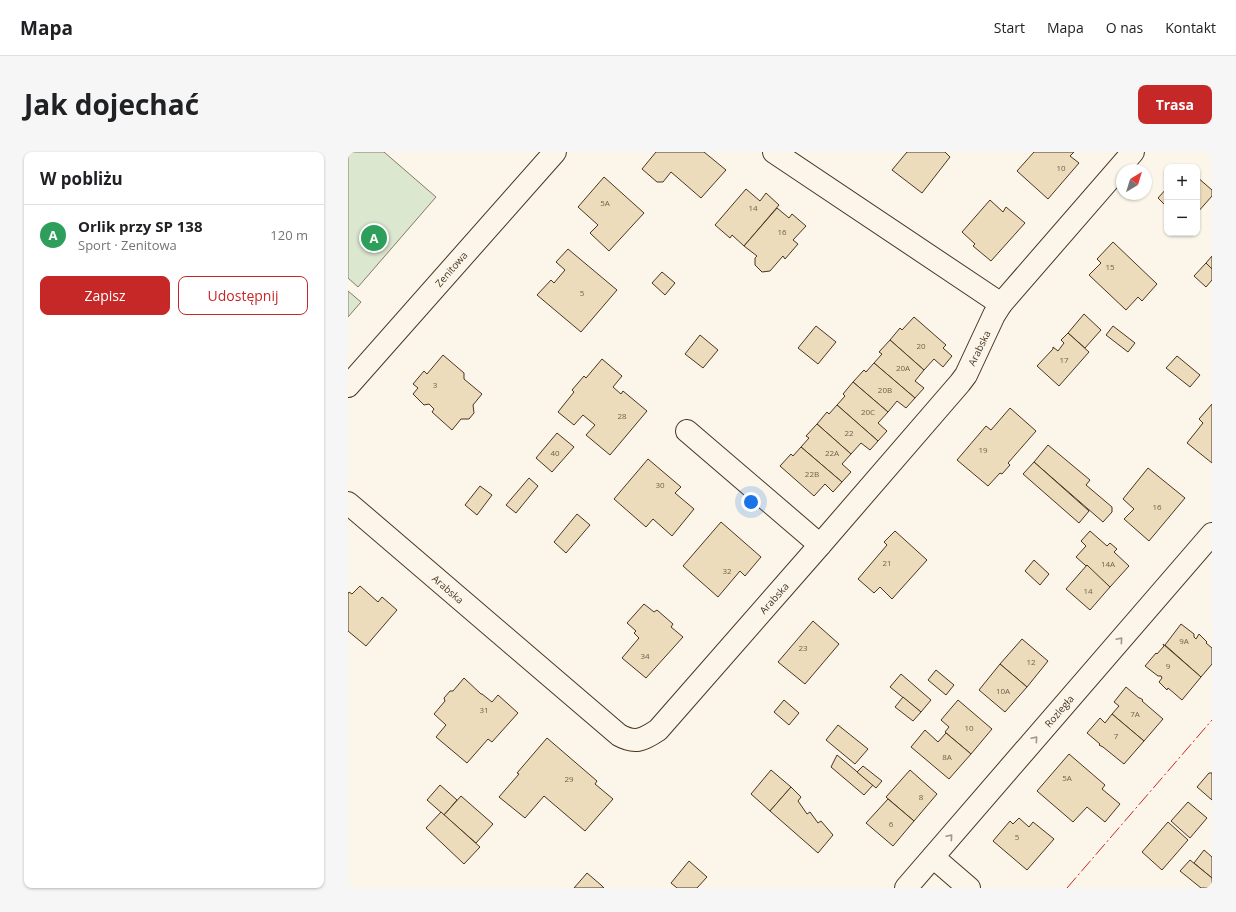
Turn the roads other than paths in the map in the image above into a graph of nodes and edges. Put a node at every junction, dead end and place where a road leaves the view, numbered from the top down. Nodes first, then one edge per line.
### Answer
1 (554, 152) edge
2 (774, 152) edge
3 (1134, 152) edge
4 (1001, 304) junction
5 (348, 386) edge
6 (687, 431) dead end
7 (348, 503) edge
8 (1212, 534) edge
9 (820, 546) junction
10 (933, 857) junction
11 (906, 888) edge
12 (969, 888) edge

1 - 5 street, Zenitowa
2 - 4 street
3 - 4 street, Arabska
4 - 9 street, Arabska
6 - 9 street
7 - 9 street, Arabska
10 -> 8 street, Rozległa
10 - 11 street, Rozległa
10 - 12 street

